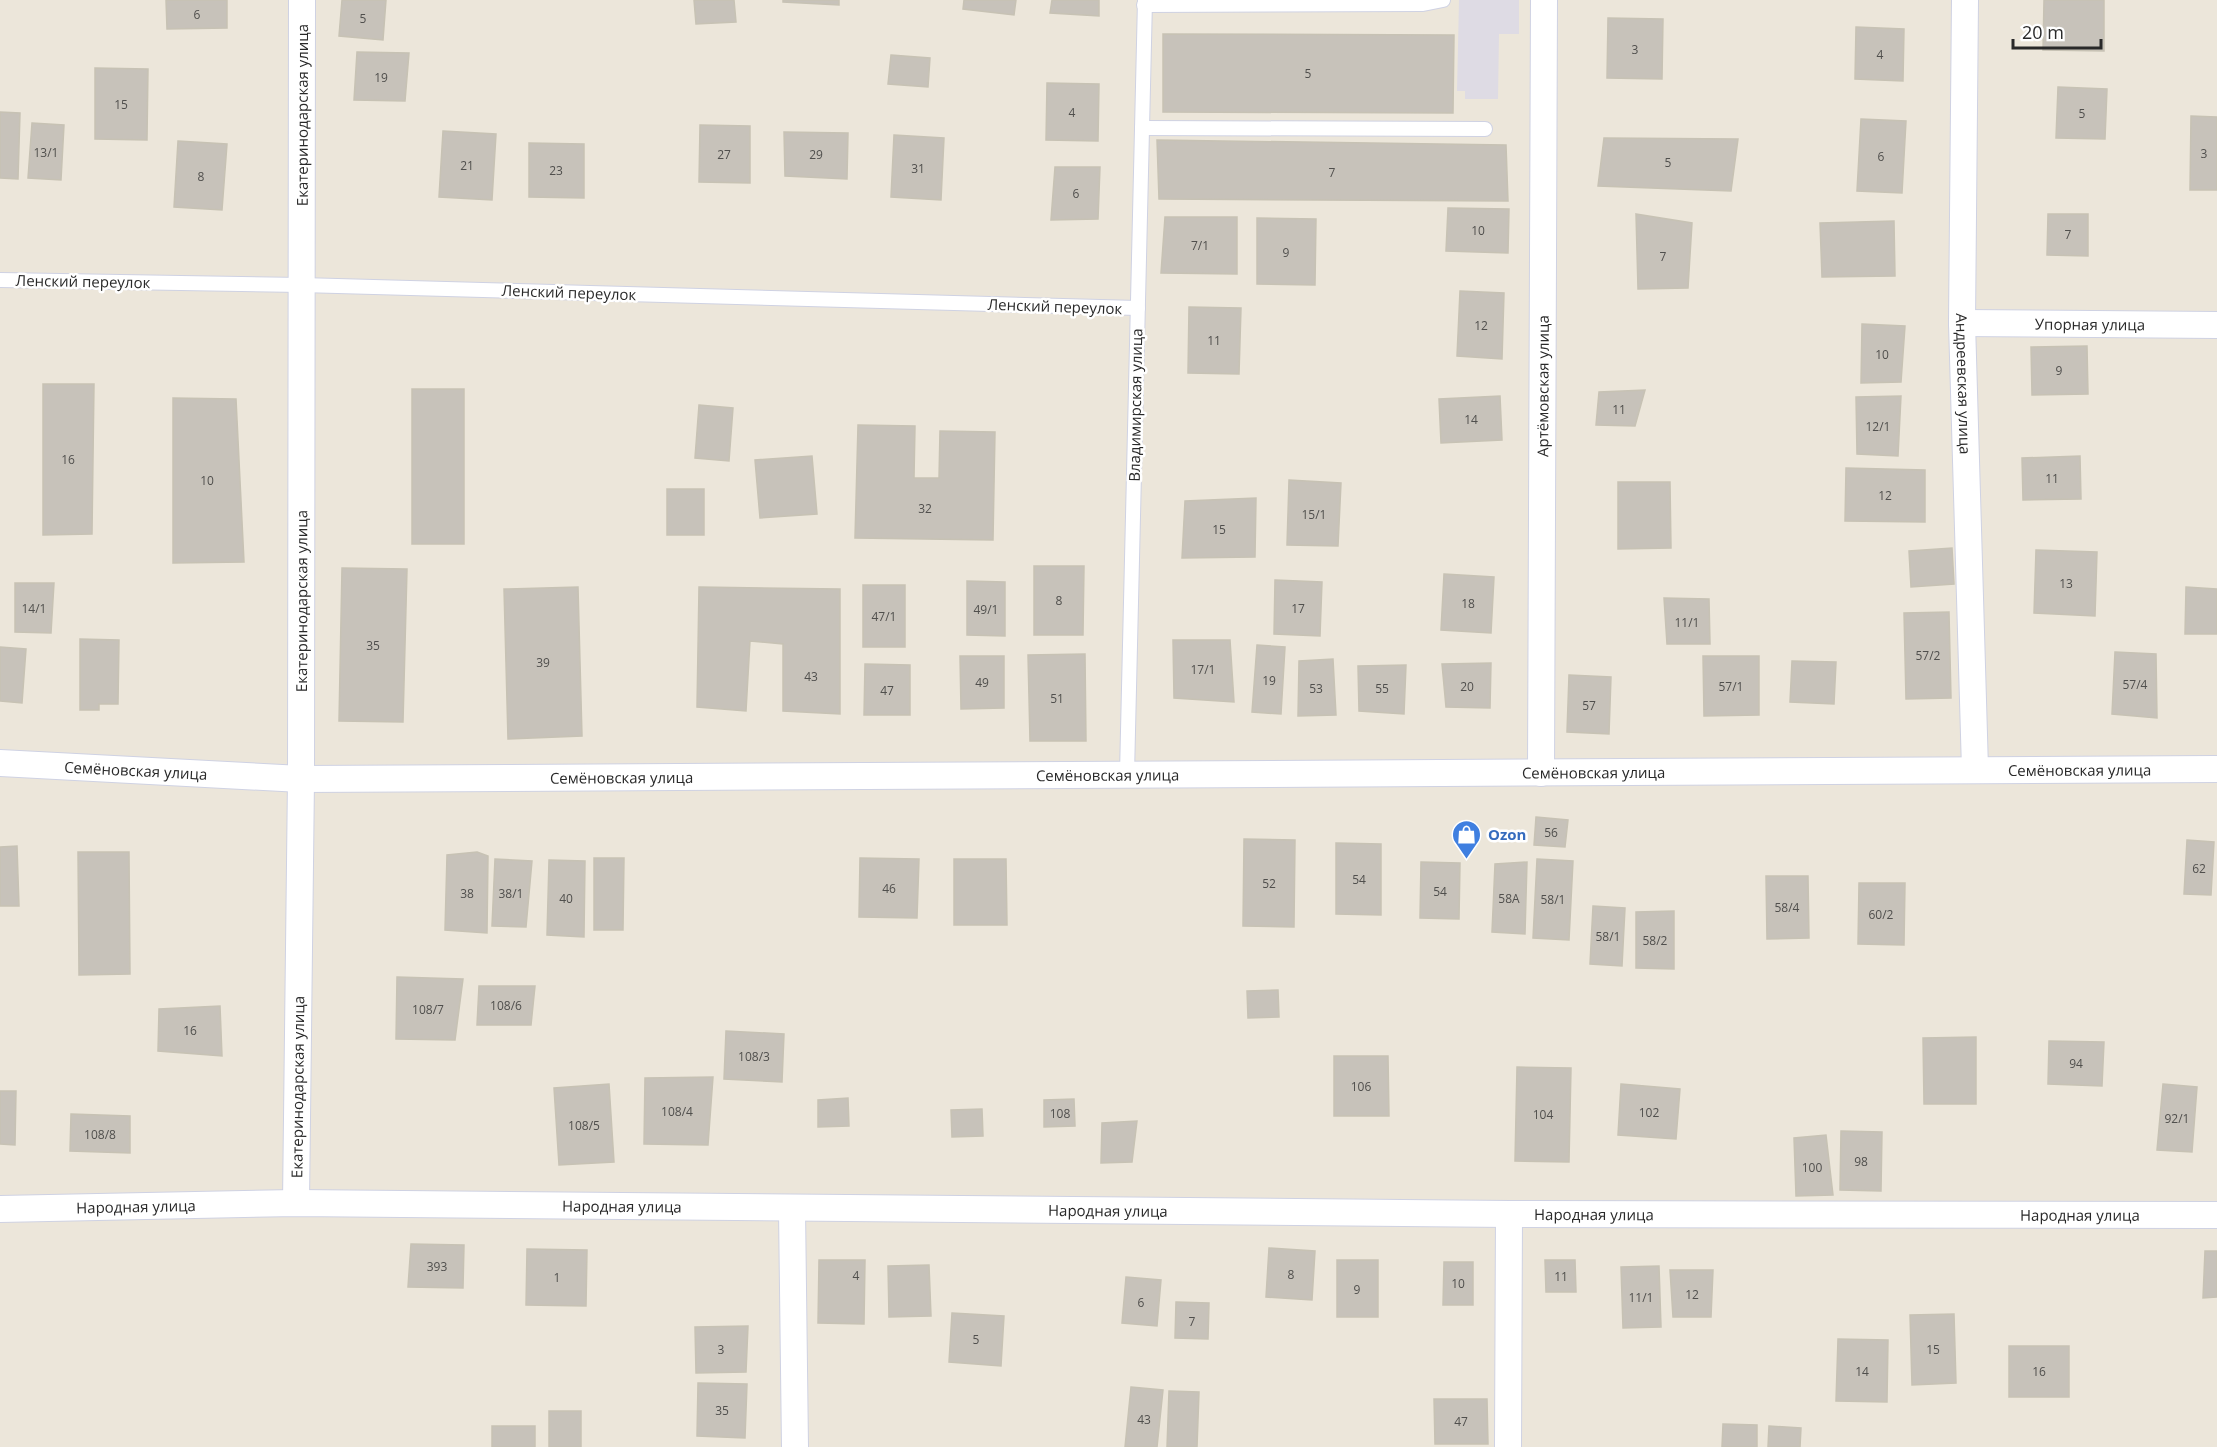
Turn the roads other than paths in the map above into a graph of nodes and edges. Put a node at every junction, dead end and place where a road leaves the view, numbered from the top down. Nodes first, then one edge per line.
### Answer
1 (302, 0) edge
2 (1443, 0) edge
3 (1544, 0) edge
4 (1965, 0) edge
5 (1144, 2) edge
6 (1142, 128) junction
7 (1485, 129) dead end
8 (0, 280) edge
9 (301, 285) junction
10 (1138, 308) junction
11 (1962, 323) junction
12 (2217, 325) edge
13 (0, 763) edge
14 (1975, 769) junction
15 (2217, 769) edge
16 (1541, 773) junction
17 (1127, 774) junction
18 (301, 779) junction
19 (296, 1203) junction
20 (0, 1209) edge
21 (792, 1209) junction
22 (1509, 1214) junction
23 (2217, 1215) edge
24 (795, 1447) edge
25 (1508, 1447) edge

1 - 9 street, Екатеринодарская улица
2 - 5 lane
3 - 16 street, Артёмовская улица
4 - 11 street, Андреевская улица
5 - 6 lane, Владимирская улица
6 - 7 lane
6 - 10 lane, Владимирская улица
8 - 9 lane, Ленский переулок
9 - 10 lane, Ленский переулок
9 - 18 street, Екатеринодарская улица
10 - 17 lane, Владимирская улица
11 - 12 street, Упорная улица
11 - 14 street, Андреевская улица
13 - 18 street, Семёновская улица
14 - 15 street, Семёновская улица
14 - 16 street, Семёновская улица
16 - 17 street, Семёновская улица
17 - 18 street, Семёновская улица
18 - 19 street, Екатеринодарская улица
19 - 20 street, Народная улица
19 - 21 street, Народная улица
21 - 22 street, Народная улица
21 - 24 street
22 - 23 street, Народная улица
22 - 25 street

